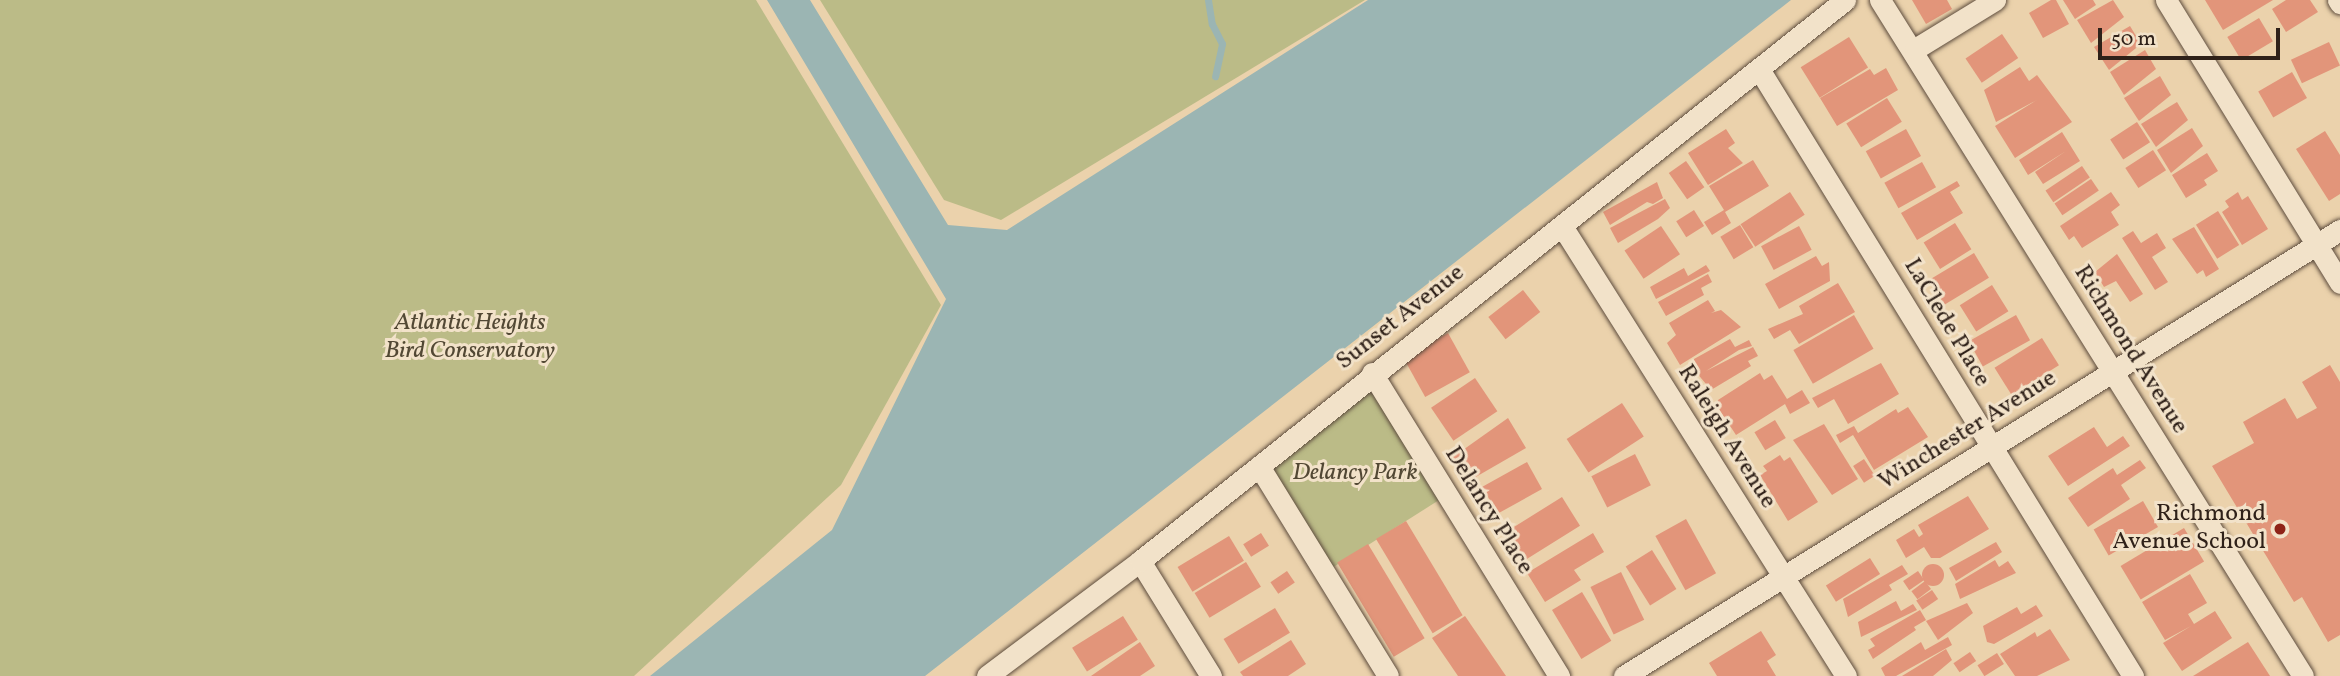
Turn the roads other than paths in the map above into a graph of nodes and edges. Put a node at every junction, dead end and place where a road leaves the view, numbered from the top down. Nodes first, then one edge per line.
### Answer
1 (1845, 0) edge
2 (1880, 0) edge
3 (1995, 0) edge
4 (2165, 0) edge
5 (1915, 49) junction
6 (1759, 69) junction
7 (1562, 226) junction
8 (2340, 230) edge
9 (2316, 245) junction
10 (2340, 283) edge
11 (2112, 372) junction
12 (1372, 373) junction
13 (1991, 447) junction
14 (1259, 466) junction
15 (1140, 561) junction
16 (1784, 577) junction
17 (987, 676) edge
18 (1211, 676) edge
19 (1388, 676) edge
20 (1559, 676) edge
21 (1624, 676) edge
22 (1846, 676) edge
23 (2133, 676) edge
24 (2303, 676) edge

1 - 6 street, Sunset Avenue
2 - 5 street
3 - 5 street
4 - 9 street
5 - 11 street, Richmond Avenue
6 - 7 street, Sunset Avenue
6 - 13 street, LaClede Place
7 - 12 street, Sunset Avenue
7 - 16 street, Raleigh Avenue
8 - 9 street, Winchester Avenue
9 - 10 street
9 - 11 street, Winchester Avenue
11 - 13 street, Winchester Avenue
11 - 24 street, Richmond Avenue
12 - 14 street, Sunset Avenue
12 - 20 street, Delancy Place
13 - 16 street, Winchester Avenue
13 - 23 street, LaClede Place
14 - 15 street, Sunset Avenue
14 - 19 street
15 - 17 street, Sunset Avenue
15 - 18 street
16 - 21 street, Winchester Avenue
16 - 22 street, Raleigh Avenue

